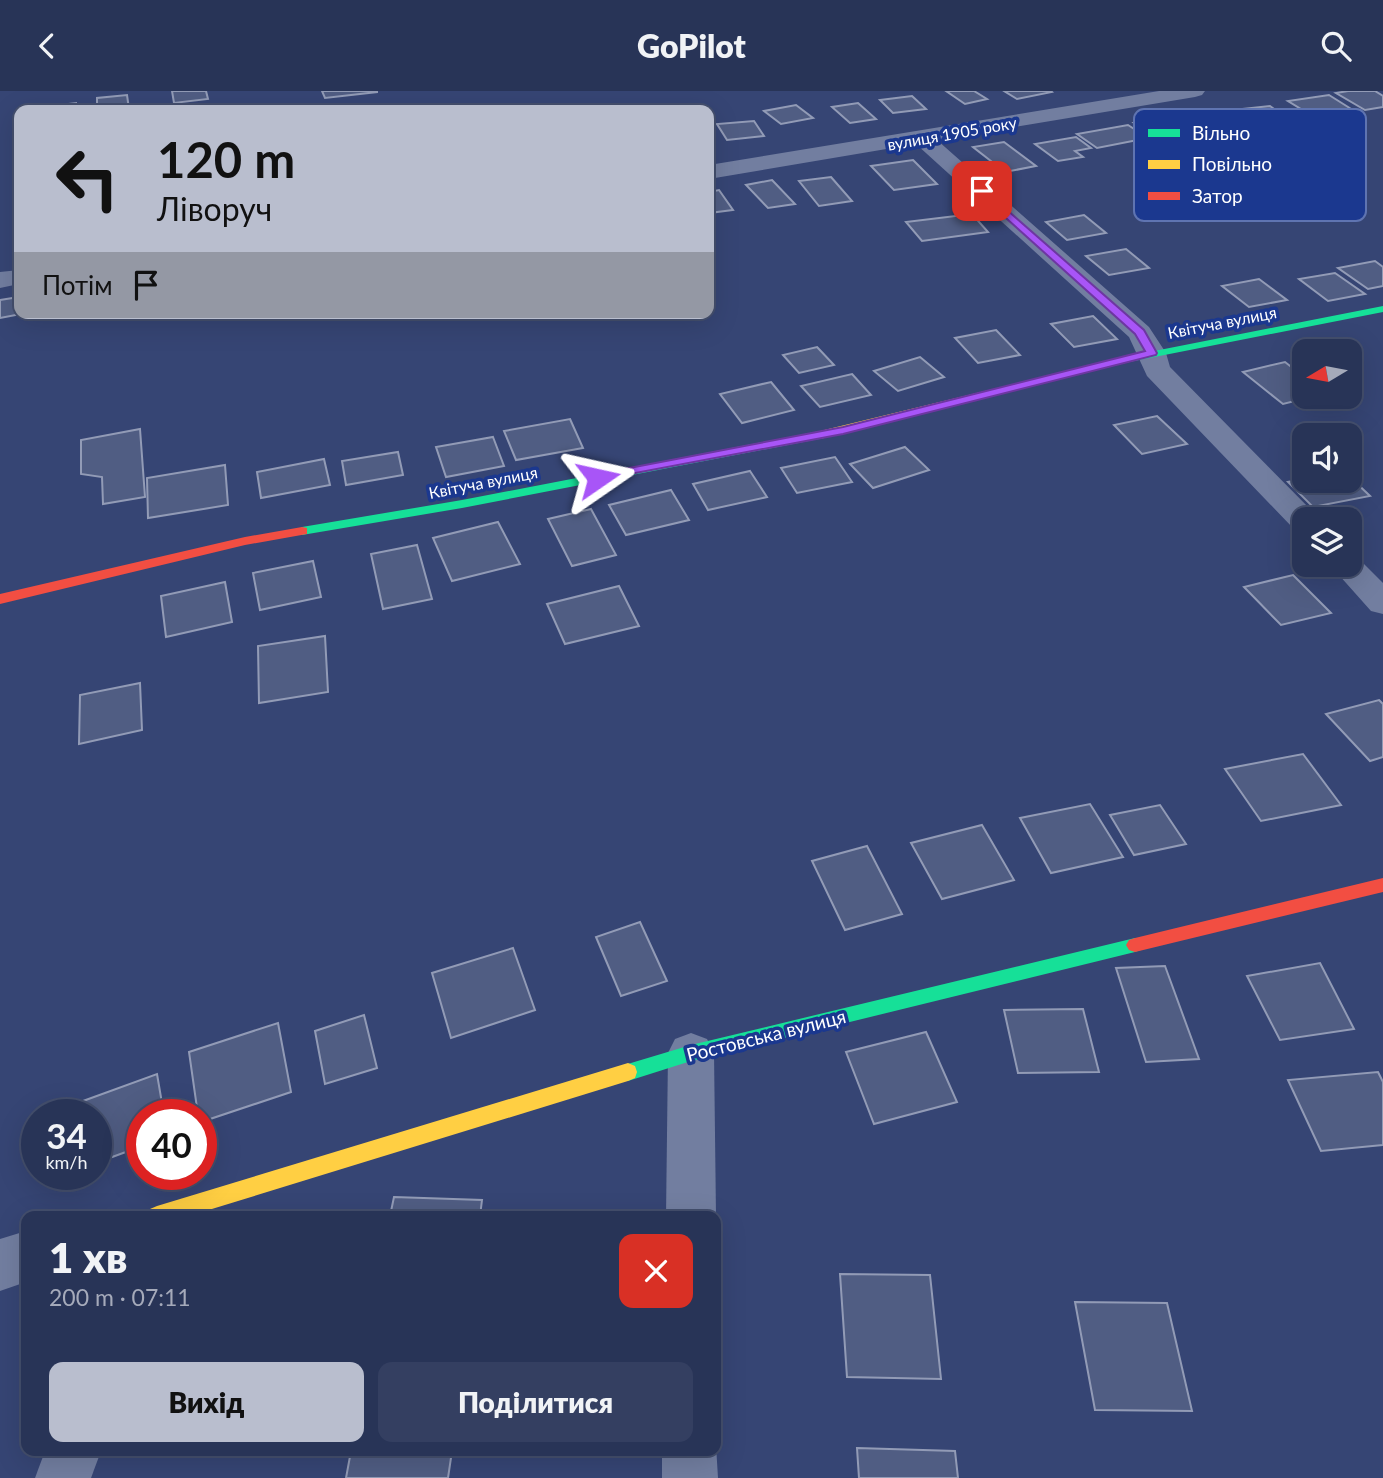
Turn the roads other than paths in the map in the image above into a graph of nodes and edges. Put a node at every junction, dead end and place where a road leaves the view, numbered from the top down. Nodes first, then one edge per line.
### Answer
1 (1195, 91) edge
2 (922, 138) junction
3 (714, 171) edge
4 (1383, 309) edge
5 (1152, 353) junction
6 (1292, 509) edge
7 (1358, 577) edge
8 (0, 599) edge
9 (1383, 603) edge
10 (1383, 885) edge
11 (691, 1053) junction
12 (173, 1211) edge
13 (691, 1211) edge
14 (21, 1259) edge
15 (0, 1265) edge
16 (71, 1456) edge
17 (690, 1456) edge
18 (63, 1478) edge
19 (690, 1478) edge

1 - 2 street, вулиця 1905 року
2 - 3 street, вулиця 1905 року
2 - 5 street
4 - 5 street, Квітуча вулиця
5 - 6 street
5 - 8 street, Квітуча вулиця
7 - 9 street
10 - 11 street, Ростовська вулиця
11 - 12 street, Ростовська вулиця
11 - 13 street
14 - 15 street
16 - 18 street
17 - 19 street

